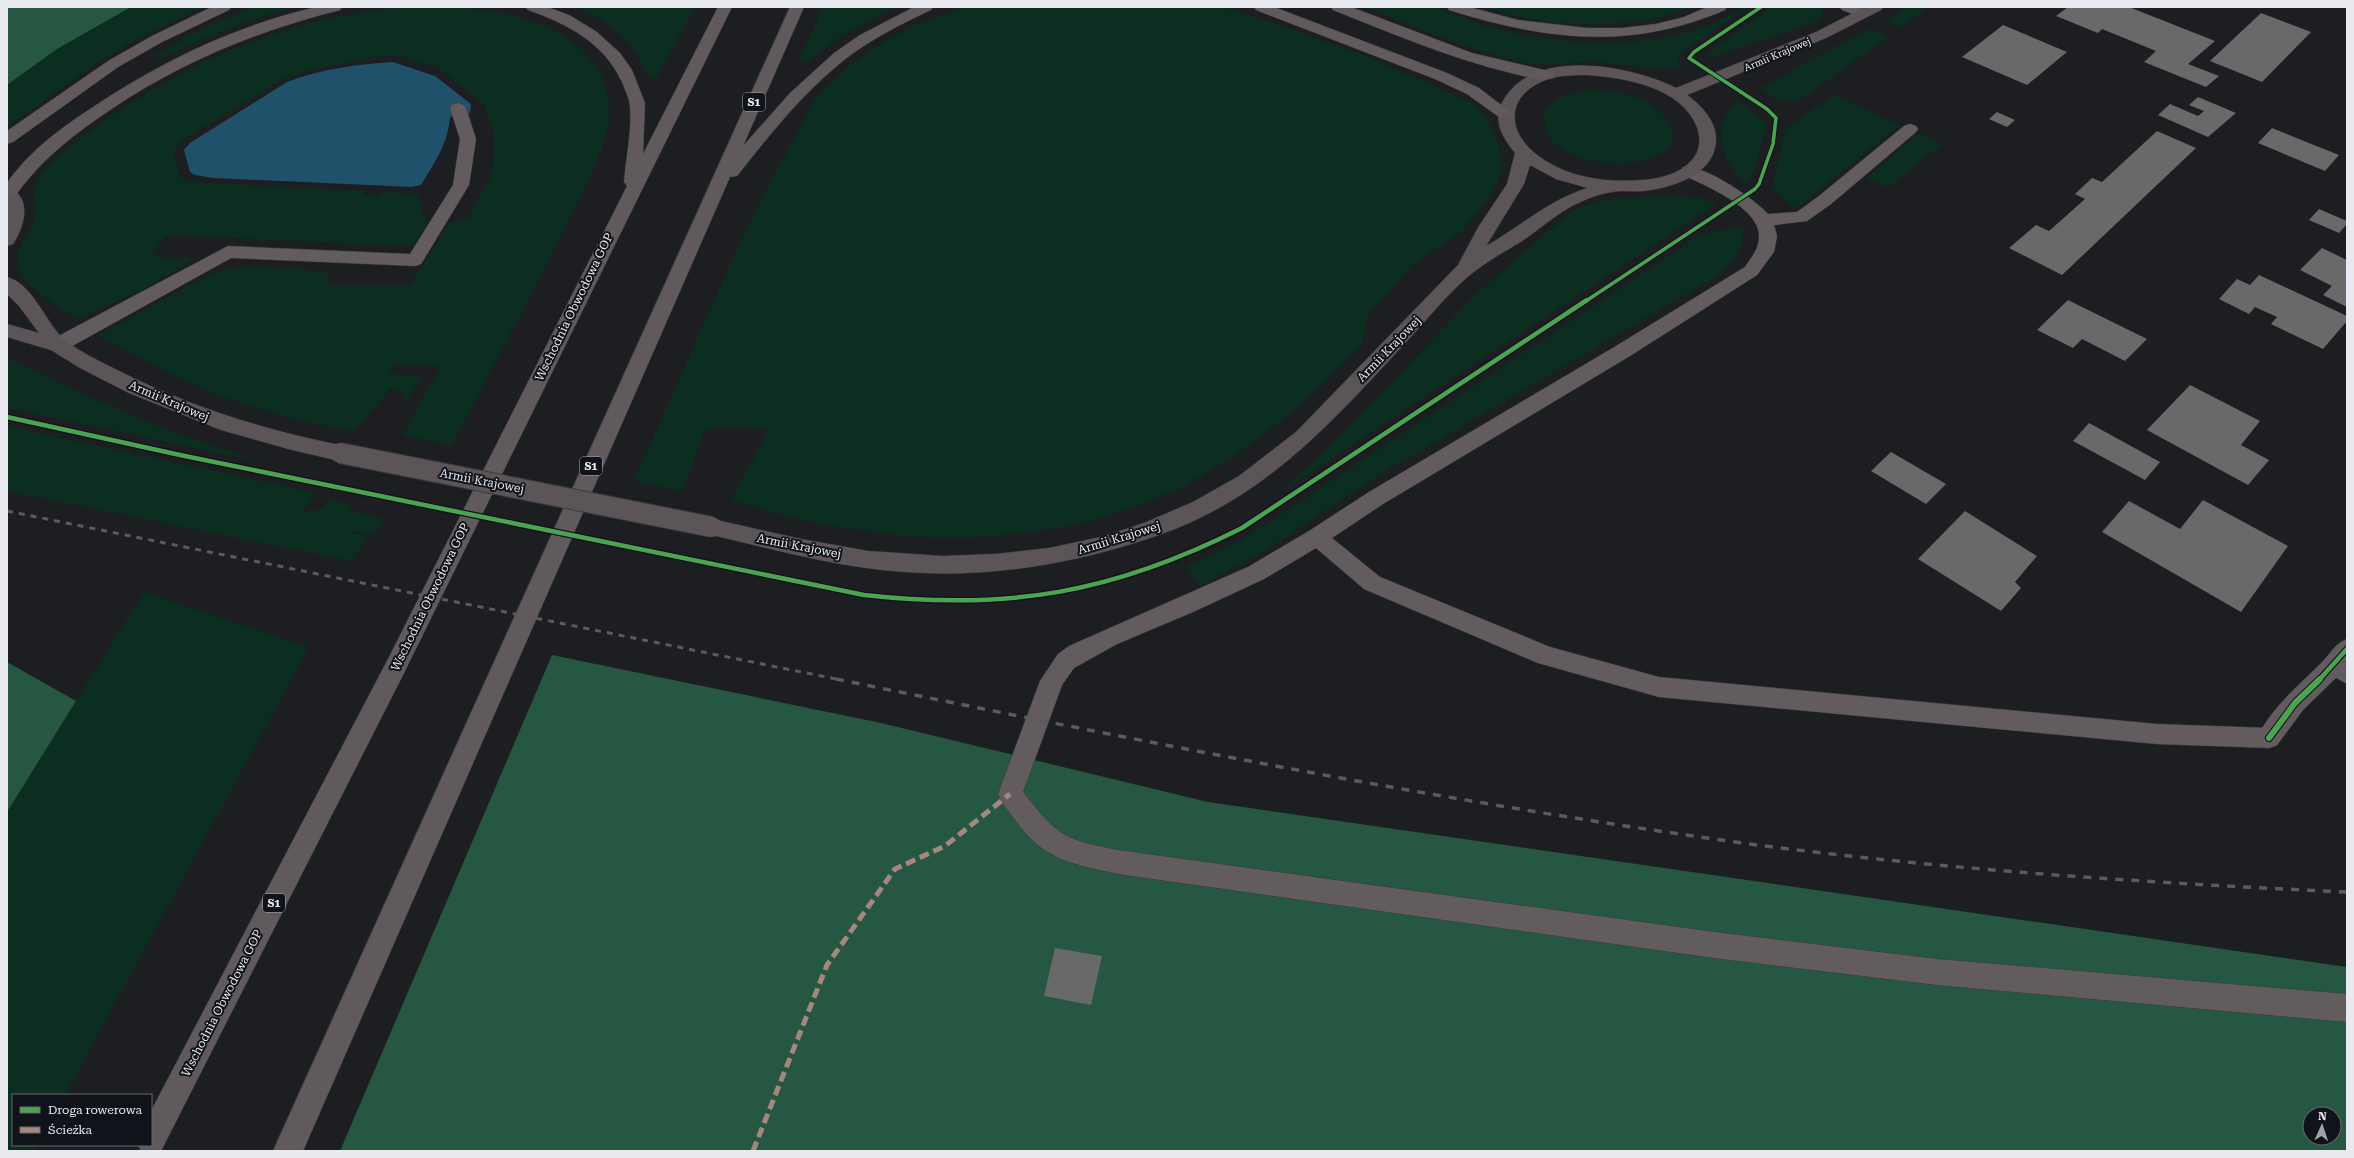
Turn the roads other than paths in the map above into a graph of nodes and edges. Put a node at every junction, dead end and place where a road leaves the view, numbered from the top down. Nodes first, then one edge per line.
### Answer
1 (224, 7) edge
2 (335, 7) edge
3 (533, 7) edge
4 (725, 7) edge
5 (797, 7) edge
6 (926, 7) edge
7 (1261, 7) edge
8 (1338, 7) edge
9 (1454, 7) edge
10 (1720, 7) edge
11 (1847, 7) edge
12 (1870, 11) edge
13 (1547, 75) junction
14 (1675, 94) junction
15 (458, 108) dead end
16 (1505, 114) junction
17 (1910, 129) dead end
18 (7, 139) edge
19 (1523, 151) junction
20 (1689, 171) junction
21 (1614, 186) junction
22 (631, 192) junction
23 (8, 194) edge
24 (712, 196) junction
25 (1764, 220) junction
26 (7, 240) edge
27 (1466, 267) junction
28 (7, 283) edge
29 (7, 330) edge
30 (58, 345) junction
31 (1317, 537) junction
32 (2343, 663) edge
33 (2347, 1008) edge
34 (152, 1139) edge
35 (288, 1151) edge

1 - 18 highway
2 - 23 highway
3 - 22 highway
4 - 22 highway, Wschodnia Obwodowa GOP / S1
5 - 24 highway, S1
6 - 24 highway
7 - 16 highway
8 - 13 highway
9 - 10 street
11 - 12 street
12 - 14 main road, Armii Krajowej
13 - 14 main road
13 - 16 main road
14 - 20 main road
15 - 30 street
16 - 19 main road
17 - 25 street
19 - 21 main road
19 - 27 main road, Armii Krajowej
20 - 21 main road
20 - 25 street
21 - 27 main road, Armii Krajowej
22 - 34 highway, Wschodnia Obwodowa GOP / S1
23 - 26 main road
24 - 35 highway, S1
25 - 31 street
27 - 30 main road, Armii Krajowej, bridge
28 - 30 main road, Armii Krajowej
29 - 30 main road, Armii Krajowej
31 - 32 street
31 - 33 street

